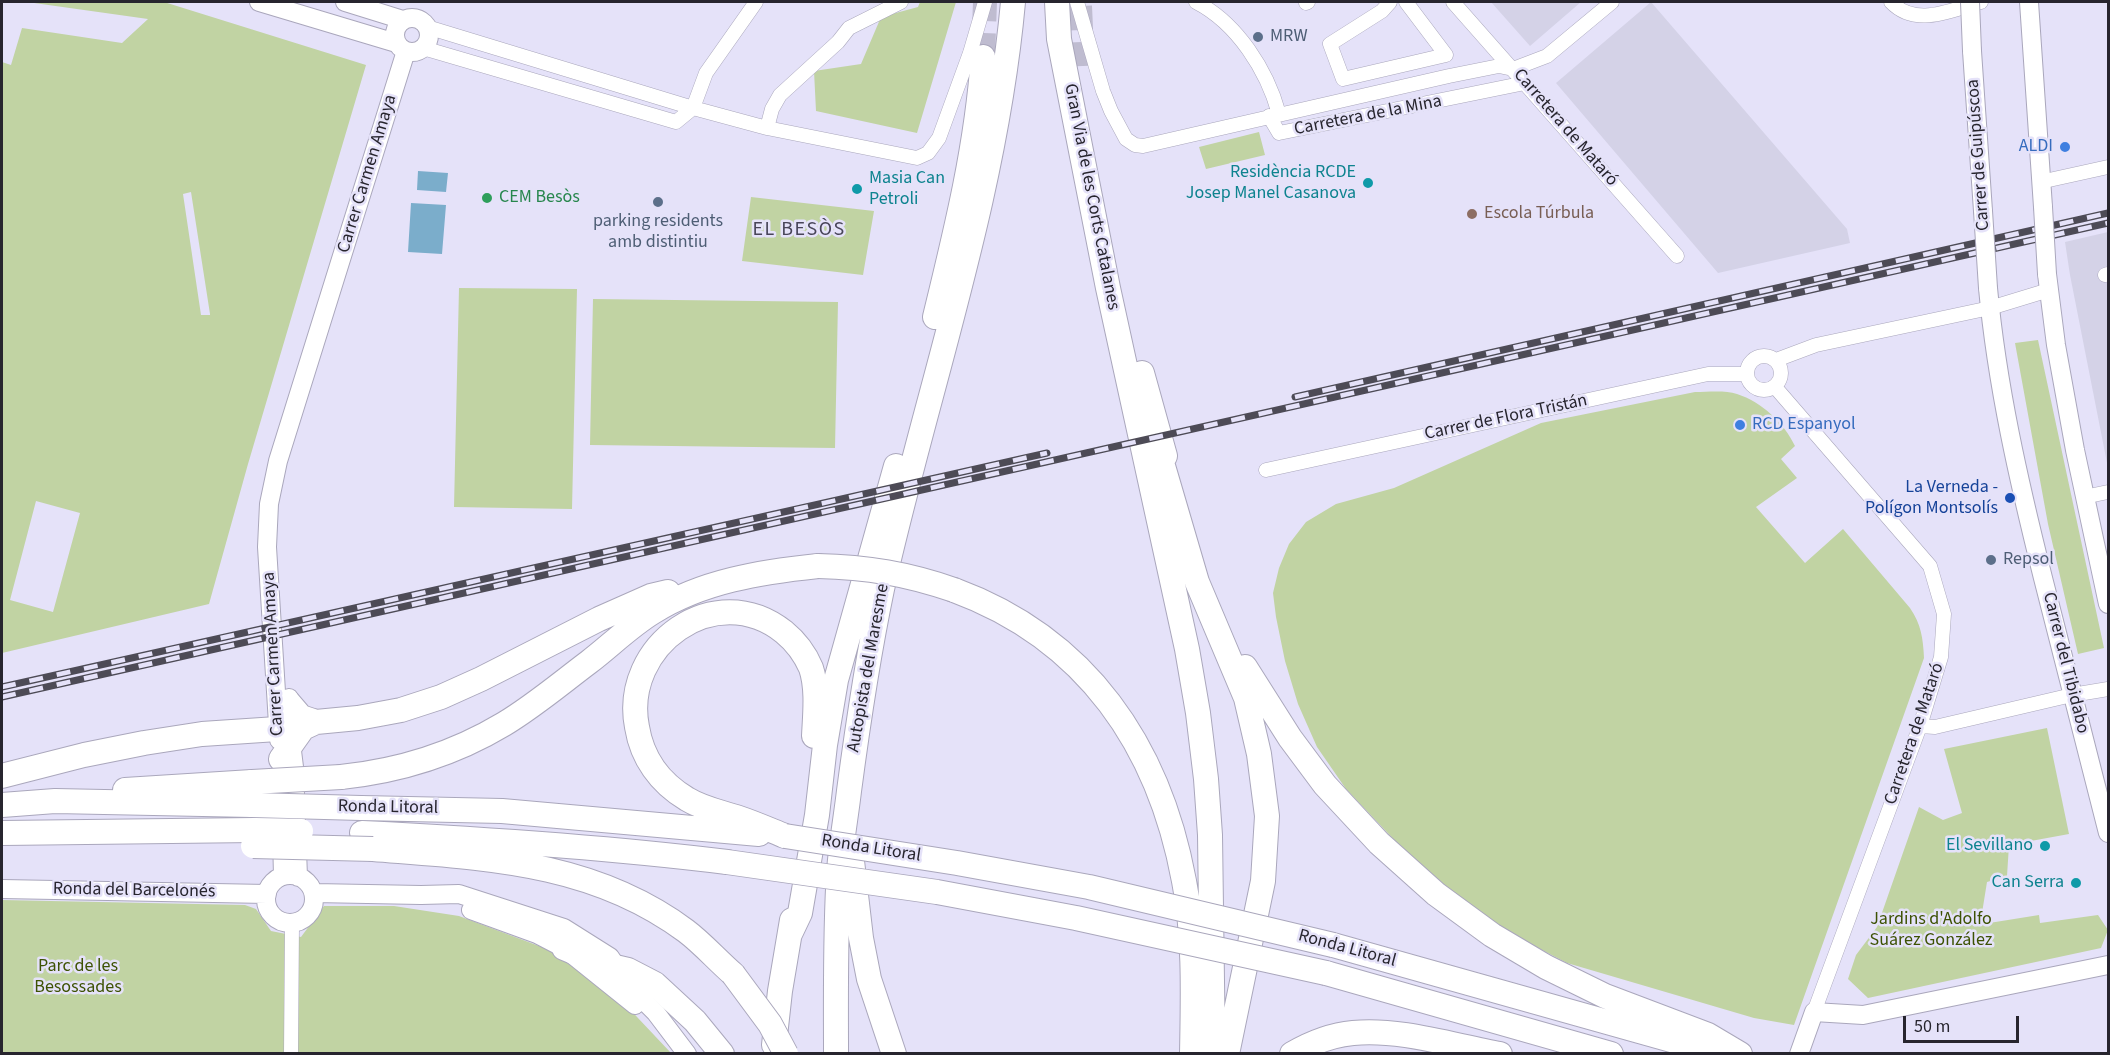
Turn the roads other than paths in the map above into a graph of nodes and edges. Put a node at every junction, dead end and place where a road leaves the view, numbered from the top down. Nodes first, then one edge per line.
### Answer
1 (259, 2) edge
2 (756, 2) edge
3 (901, 2) edge
4 (985, 2) edge
5 (1013, 2) edge
6 (1057, 2) edge
7 (1077, 2) edge
8 (1196, 2) edge
9 (1390, 2) edge
10 (1406, 2) edge
11 (1453, 2) edge
12 (1612, 2) edge
13 (1891, 2) edge
14 (1970, 2) edge
15 (1981, 2) edge
16 (2029, 2) edge
17 (354, 3) edge
18 (404, 20) junction
19 (427, 27) junction
20 (368, 34) junction
21 (408, 48) junction
22 (983, 57) tunnel mouth
23 (1481, 69) junction
24 (1513, 69) junction
25 (1083, 72) tunnel mouth
26 (1525, 83) junction
27 (1498, 89) junction
28 (693, 108) junction
29 (1274, 115) junction
30 (767, 128) junction
31 (2109, 167) edge
32 (2040, 182) junction
33 (1677, 256) dead end
34 (2048, 282) junction
35 (1108, 288) junction
36 (938, 303) junction
37 (1990, 308) junction
38 (1124, 314) junction
39 (1131, 343) junction
40 (1776, 360) junction
41 (1747, 374) junction
42 (935, 381) junction
43 (2000, 386) joint
44 (1775, 387) junction
45 (287, 433) junction
46 (1266, 470) dead end
47 (2109, 492) edge
48 (2084, 497) junction
49 (883, 586) junction
50 (700, 589) junction
51 (2109, 604) edge
52 (2109, 689) edge
53 (2072, 695) junction
54 (289, 703) junction
55 (316, 722) junction
56 (1920, 726) junction
57 (283, 744) junction
58 (2, 776) edge
59 (252, 794) junction
60 (2, 805) edge
61 (734, 825) junction
62 (2, 833) edge
63 (2109, 833) edge
64 (367, 841) junction
65 (291, 876) junction
66 (2, 889) edge
67 (314, 893) junction
68 (267, 894) junction
69 (421, 895) junction
70 (292, 923) junction
71 (790, 934) junction
72 (564, 948) junction
73 (2109, 965) edge
74 (617, 968) junction
75 (658, 1001) junction
76 (1814, 1012) junction
77 (683, 1048) edge
78 (291, 1053) edge
79 (722, 1053) edge
80 (774, 1053) edge
81 (786, 1053) edge
82 (836, 1053) edge
83 (894, 1053) edge
84 (1192, 1053) edge
85 (1213, 1053) edge
86 (1227, 1053) edge
87 (1292, 1053) edge
88 (1500, 1053) edge
89 (1611, 1053) edge
90 (1719, 1053) edge
91 (1740, 1053) edge
92 (1799, 1053) edge

1 - 20 street
2 - 28 street
3 - 30 street
4 - 30 street
5 - 42 highway, Autopista del Maresme
6 - 35 highway, Gran Via de les Corts Catalanes
7 - 29 street, Carretera de la Mina
8 - 29 street
9 - 10 street
11 - 24 street, Carretera de Mataró
12 - 24 street
13 - 15 street
14 - 37 street, Carrer de Guipúscoa, bridge
16 - 32 street
17 - 18 street
17 - 20 street
18 - 19 street
18 - 21 street
19 - 21 street
19 - 28 street
20 - 21 street
21 - 28 street
21 - 45 street, Carrer Carmen Amaya
22 - 36 highway
23 - 24 street
23 - 27 street
23 - 29 street
24 - 26 street, Carretera de Mataró
25 - 38 highway
26 - 27 street, Carretera de la Mina
26 - 33 street, Carretera de Mataró
27 - 29 street, Carretera de la Mina
28 - 30 street
31 - 32 street
32 - 34 street, bridge
34 - 37 street
34 - 48 street
35 - 38 highway
35 - 85 highway, Gran Via de les Corts Catalanes
36 - 42 highway
36 - 71 highway
37 - 40 street
37 - 43 street, Carrer de Guipúscoa
38 - 39 highway
39 - 86 highway
39 - 91 highway
40 - 41 street
40 - 44 street
41 - 44 street
41 - 46 street, Carrer de Flora Tristán
42 - 49 highway, Autopista del Maresme
43 - 53 street, Carrer del Tibidabo
44 - 56 street, Carretera de Mataró
45 - 54 street, Carrer Carmen Amaya
45 - 57 street, Carrer Carmen Amaya
47 - 48 street
48 - 51 street
49 - 82 highway, Autopista del Maresme
49 - 83 highway
50 - 55 highway
50 - 59 highway, bridge
50 - 84 highway, bridge
52 - 53 street
53 - 56 street
53 - 63 street, Carrer del Tibidabo
54 - 55 highway
54 - 57 street, Carrer Carmen Amaya
55 - 57 highway
56 - 76 street, Carretera de Mataró
57 - 58 highway
57 - 65 street, Carrer Carmen Amaya
59 - 60 highway, Ronda Litoral
59 - 61 highway, Ronda Litoral, bridge
61 - 71 highway
61 - 90 highway, Ronda Litoral, bridge
62 - 64 highway, Ronda Litoral, bridge
64 - 81 highway, bridge
64 - 89 highway, Ronda Litoral, bridge
65 - 67 street
65 - 68 street
66 - 68 street, Ronda del Barcelonés
67 - 69 street
67 - 70 street
68 - 70 street
69 - 72 street
69 - 74 street
70 - 78 street
71 - 80 highway
72 - 74 highway
72 - 77 street
73 - 76 street
74 - 75 highway
75 - 77 street
75 - 79 highway
76 - 92 street, Carretera de Mataró
87 - 88 highway

